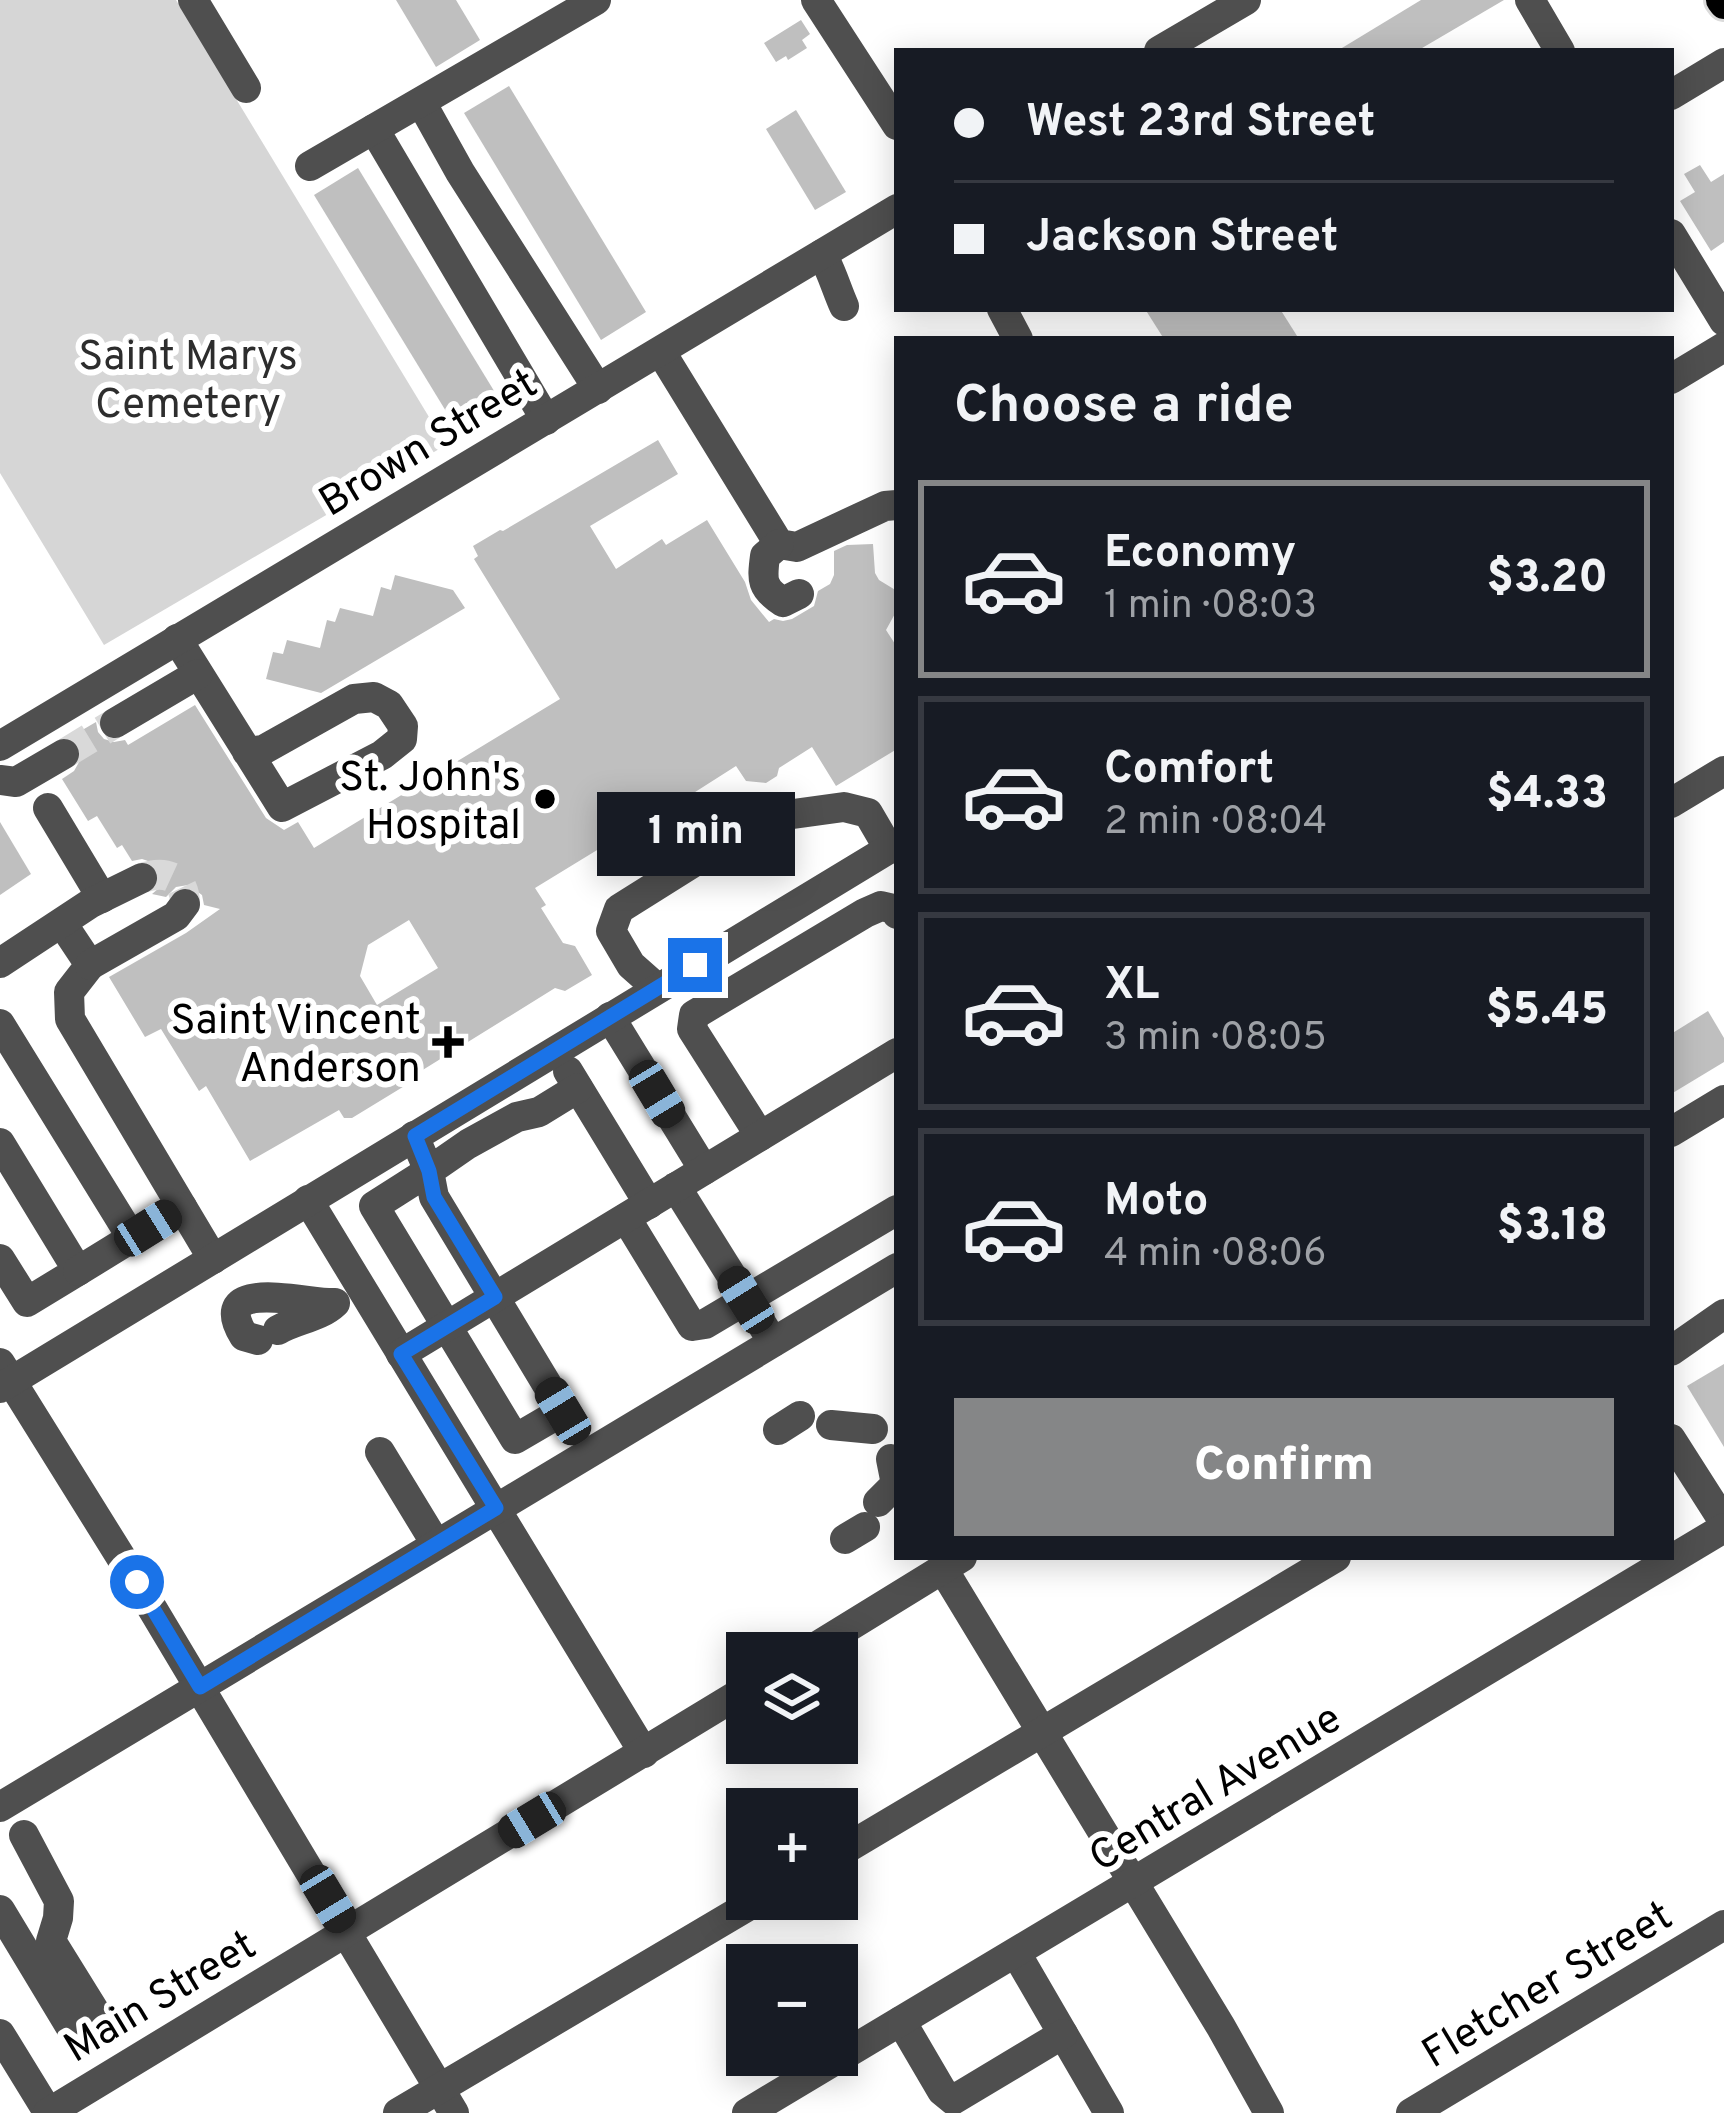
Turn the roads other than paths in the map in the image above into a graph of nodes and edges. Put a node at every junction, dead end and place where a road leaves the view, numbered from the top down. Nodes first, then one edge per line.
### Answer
1 (194, 0) edge
2 (596, 0) edge
3 (816, 0) edge
4 (1246, 0) edge
5 (1530, 0) edge
6 (1165, 48) edge
7 (1558, 48) edge
8 (1724, 64) edge
9 (246, 88) dead end
10 (1674, 93) edge
11 (421, 101) junction
12 (894, 120) edge
13 (374, 129) junction
14 (310, 166) dead end
15 (894, 213) edge
16 (1674, 239) edge
17 (1724, 320) edge
18 (1724, 347) edge
19 (661, 352) junction
20 (1674, 378) edge
21 (598, 389) junction
22 (546, 420) junction
23 (894, 505) edge
24 (791, 544) junction
25 (177, 639) junction
26 (198, 674) junction
27 (115, 723) tunnel mouth
28 (3, 738) edge
29 (248, 752) junction
30 (64, 754) tunnel mouth
31 (1724, 770) edge
32 (0, 780) edge
33 (1674, 801) edge
34 (48, 808) dead end
35 (893, 847) edge
36 (142, 878) dead end
37 (102, 898) junction
38 (185, 904) dead end
39 (894, 909) edge
40 (62, 923) junction
41 (0, 963) edge
42 (90, 965) junction
43 (657, 988) junction
44 (610, 1017) junction
45 (0, 1024) edge
46 (555, 1050) junction
47 (894, 1055) edge
48 (578, 1088) junction
49 (1724, 1100) edge
50 (1674, 1130) edge
51 (415, 1136) junction
52 (760, 1136) junction
53 (0, 1143) edge
54 (704, 1170) junction
55 (429, 1171) junction
56 (308, 1200) junction
57 (650, 1203) junction
58 (182, 1207) junction
59 (894, 1212) edge
60 (132, 1238) junction
61 (0, 1259) edge
62 (213, 1259) junction
63 (78, 1270) junction
64 (894, 1270) edge
65 (348, 1295) junction
66 (495, 1297) junction
67 (746, 1300) junction
68 (1724, 1315) edge
69 (446, 1327) junction
70 (772, 1342) junction
71 (1674, 1350) edge
72 (401, 1354) junction
73 (4, 1377) edge
74 (831, 1426) dead end
75 (873, 1429) dead end
76 (1674, 1443) edge
77 (380, 1452) dead end
78 (891, 1459) dead end
79 (894, 1474) edge
80 (894, 1486) edge
81 (496, 1508) junction
82 (863, 1523) dead end
83 (1724, 1525) edge
84 (436, 1544) junction
85 (1674, 1555) edge
86 (1331, 1560) edge
87 (1666, 1560) edge
88 (952, 1563) edge
89 (840, 1632) edge
90 (200, 1687) junction
91 (726, 1702) edge
92 (1042, 1732) junction
93 (644, 1753) junction
94 (0, 1807) edge
95 (24, 1835) dead end
96 (858, 1842) edge
97 (1133, 1883) junction
98 (0, 1910) edge
99 (727, 1920) edge
100 (1724, 1925) edge
101 (347, 1930) junction
102 (1016, 1953) junction
103 (901, 2021) junction
104 (89, 2031) junction
105 (0, 2034) edge
106 (1063, 2034) junction
107 (114, 2072) junction
108 (447, 2101) edge
109 (48, 2113) edge
110 (398, 2113) edge
111 (747, 2113) edge
112 (1109, 2113) edge
113 (1269, 2113) edge
114 (1411, 2113) edge

1 - 9 street
2 - 11 street
3 - 12 street
4 - 6 street
5 - 7 street
8 - 10 street
11 - 13 street
11 - 21 street
13 - 14 street
13 - 22 street
15 - 19 street, Brown Street
16 - 17 street
18 - 20 street
19 - 21 street, Brown Street
19 - 24 street
21 - 22 street, Brown Street
22 - 25 street, Brown Street
23 - 24 street
24 - 24 street
25 - 26 street
25 - 28 street, Brown Street
26 - 27 street
26 - 29 street
29 - 29 street
30 - 32 street
31 - 33 street
34 - 37 street
35 - 43 street
35 - 43 street
36 - 37 street
37 - 40 street
38 - 42 street
39 - 52 street
40 - 41 street
40 - 42 street
42 - 58 street
43 - 44 street
44 - 46 street
44 - 54 street
45 - 60 street
46 - 48 street
46 - 51 street
47 - 52 street
48 - 55 street
48 - 57 street
49 - 50 street
51 - 55 street
51 - 56 street
52 - 54 street
53 - 63 street
54 - 57 street
55 - 66 street
55 - 69 street
56 - 62 street
56 - 65 street
57 - 66 street
57 - 67 street
57 - 67 street
58 - 60 street
58 - 62 street
59 - 67 street
60 - 63 street
61 - 63 street
62 - 73 street
64 - 70 street
65 - 65 street
65 - 72 street
66 - 69 street
66 - 69 street
67 - 70 street
68 - 71 street
69 - 72 street
70 - 81 street
72 - 81 street
73 - 90 street
74 - 75 street
76 - 83 street
77 - 84 street
78 - 79 street
80 - 82 street
81 - 84 street
81 - 93 street
83 - 85 street, Central Avenue
84 - 90 street
86 - 92 street
87 - 97 street, Central Avenue
88 - 89 street
88 - 92 street
90 - 94 street
90 - 101 street
91 - 93 street, Main Street
92 - 96 street
92 - 97 street
93 - 101 street, Main Street
95 - 104 street
97 - 102 street, Central Avenue
97 - 113 street
98 - 104 street
99 - 108 street
100 - 114 street, Fletcher Street
101 - 107 street, Main Street
101 - 108 street
102 - 103 street, Central Avenue
102 - 106 street
103 - 106 street
103 - 111 street, Central Avenue
104 - 107 street
105 - 109 street
106 - 112 street
107 - 109 street, Main Street
108 - 110 street

